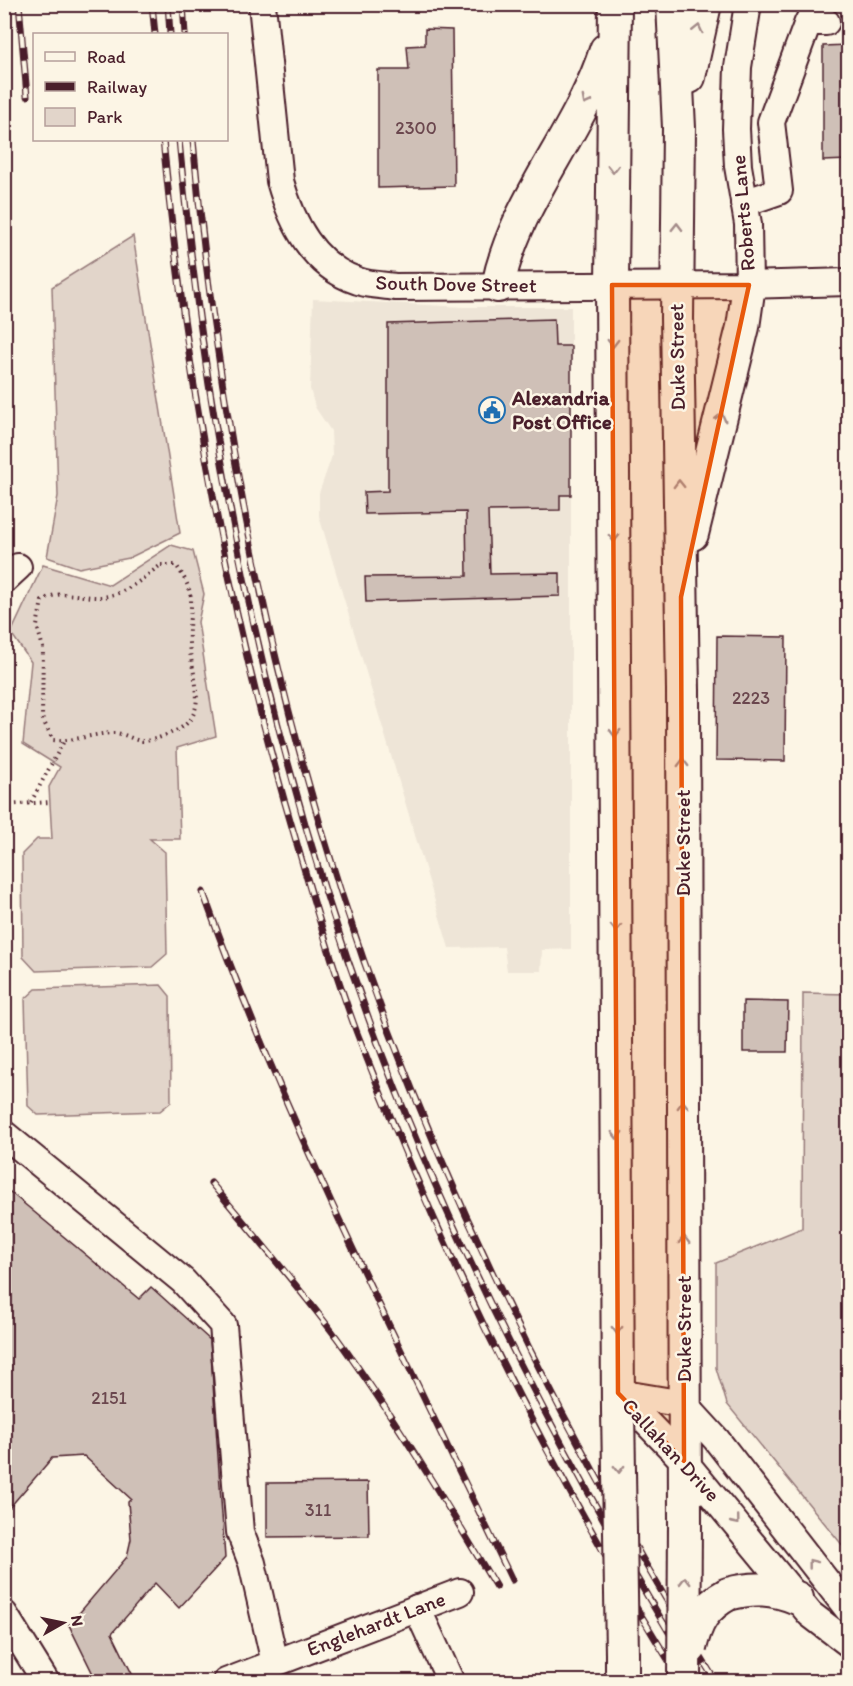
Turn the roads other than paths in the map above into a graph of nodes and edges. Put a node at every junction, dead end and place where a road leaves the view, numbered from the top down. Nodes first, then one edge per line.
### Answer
1 (262, 4) edge
2 (673, 4) edge
3 (705, 4) edge
4 (748, 4) edge
5 (614, 15) edge
6 (826, 22) dead end
7 (679, 128) junction
8 (744, 203) junction
9 (849, 282) edge
10 (612, 285) junction
11 (677, 285) junction
12 (749, 285) junction
13 (498, 286) junction
14 (681, 597) junction
15 (4, 1134) edge
16 (618, 1402) junction
17 (684, 1404) junction
18 (684, 1461) junction
19 (460, 1592) dead end
20 (797, 1598) junction
21 (417, 1608) junction
22 (849, 1609) edge
23 (4, 1614) edge
24 (849, 1643) edge
25 (275, 1663) junction
26 (622, 1668) edge
27 (45, 1682) edge
28 (226, 1682) edge
29 (451, 1682) edge
30 (685, 1682) edge

1 - 13 street, South Dove Street
2 - 7 main road, Duke Street
7 -> 3 main road
4 - 8 street, Roberts Lane
5 -> 10 main road
5 -> 13 main road
6 - 8 street
11 -> 7 main road, Duke Street
8 - 12 street, Roberts Lane
9 - 12 street
10 - 11 street, Roberts Lane
10 - 13 street, South Dove Street
10 -> 16 main road
11 - 12 street, Roberts Lane
14 -> 11 main road, Duke Street
14 -> 12 main road
17 -> 14 main road, Duke Street
15 - 25 street
16 - 17 street, Callahan Drive
16 - 18 street, Callahan Drive
16 -> 26 main road, bridge
17 - 18 main road, Duke Street
22 -> 17 street, Callahan Drive
18 -> 20 street, Callahan Drive
30 -> 18 main road, Duke Street, bridge
19 - 21 street, Englehardt Lane
20 - 24 street, Callahan Drive
20 - 30 main road, bridge
21 - 25 street, Englehardt Lane
21 - 29 street
23 - 27 street
25 - 28 street, Englehardt Lane

